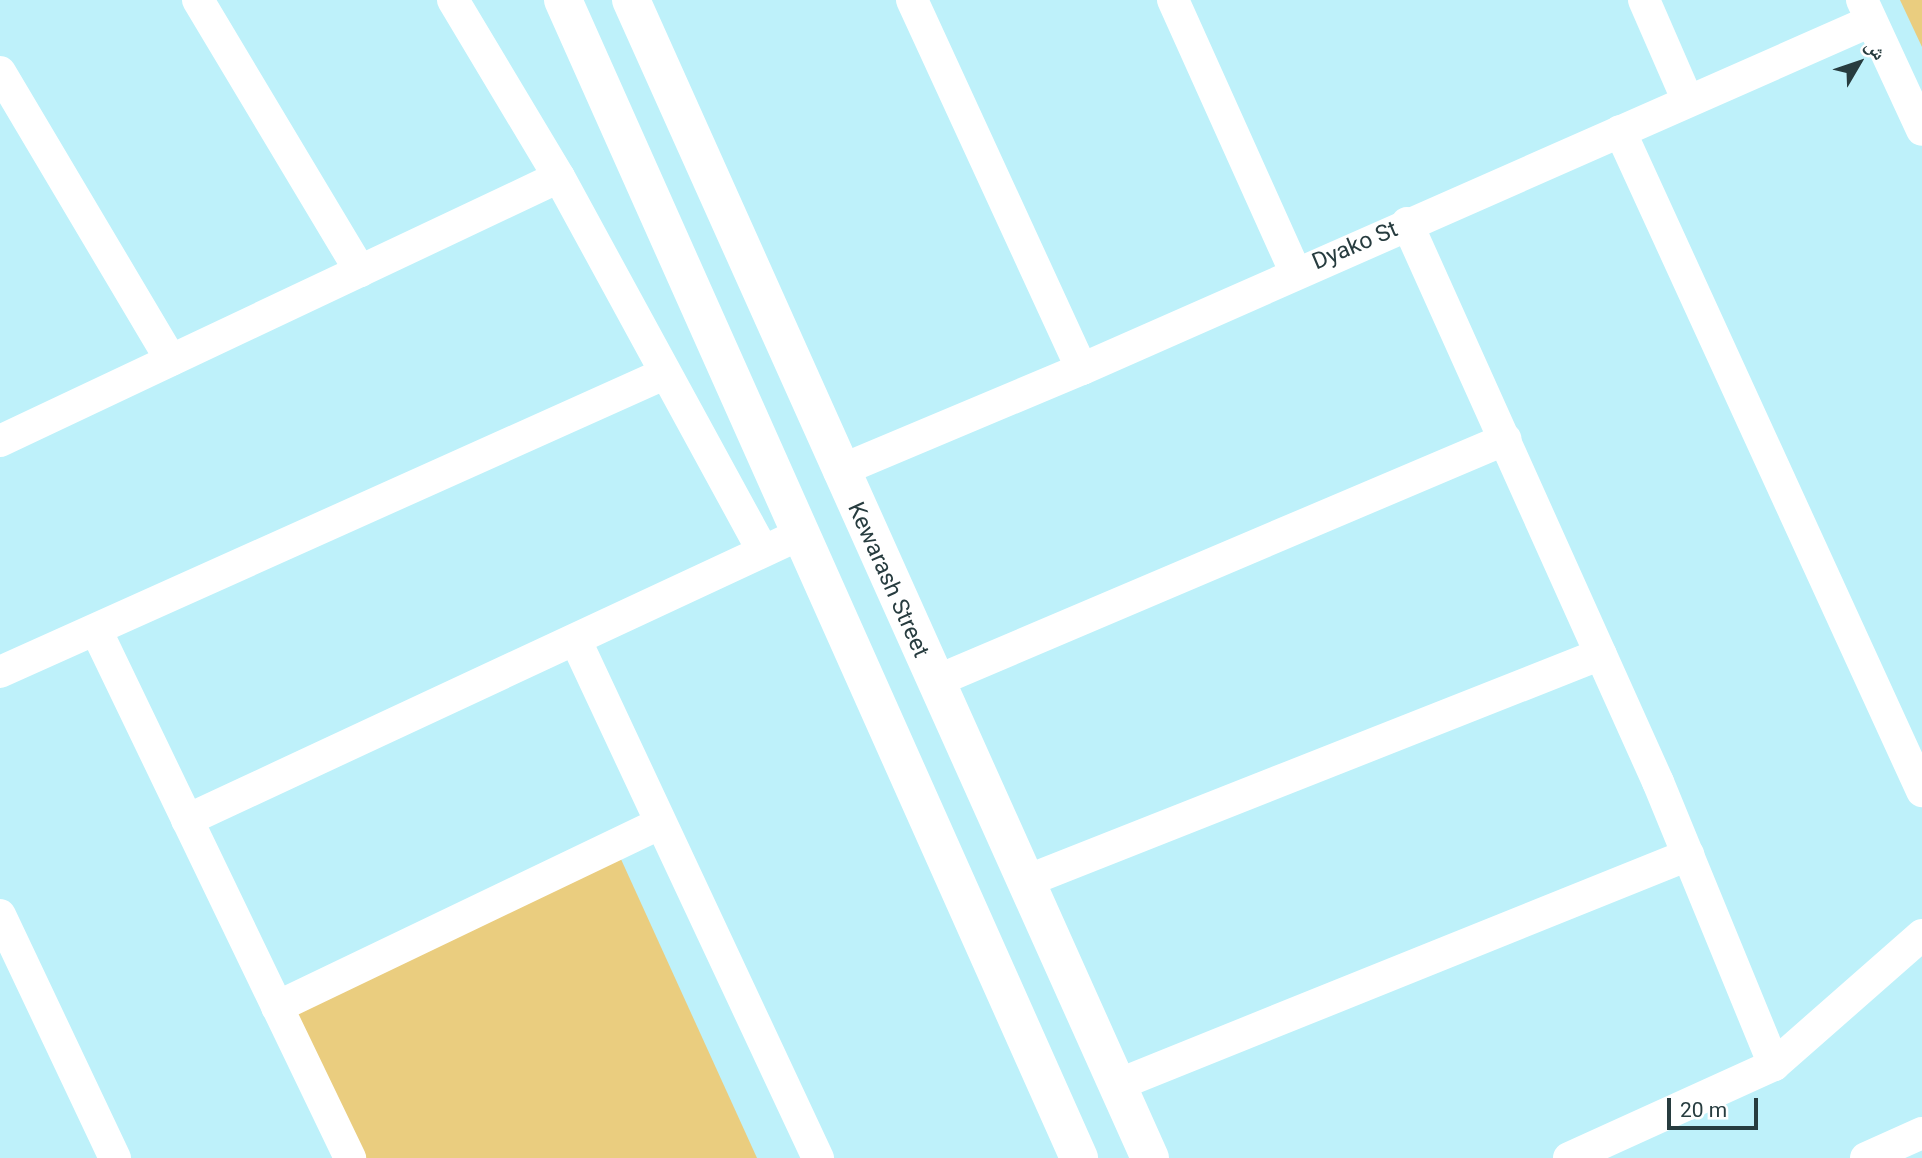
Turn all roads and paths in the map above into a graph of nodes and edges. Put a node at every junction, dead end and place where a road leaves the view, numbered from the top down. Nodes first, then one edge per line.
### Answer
1 (198, 0) edge
2 (453, 0) edge
3 (563, 0) edge
4 (631, 0) edge
5 (912, 0) edge
6 (1173, 0) edge
7 (1644, 0) edge
8 (1866, 10) edge
9 (0, 72) edge
10 (1688, 101) junction
11 (1922, 130) edge
12 (1620, 131) junction
13 (559, 177) junction
14 (1406, 223) junction
15 (360, 271) junction
16 (1295, 272) junction
17 (171, 360) junction
18 (1082, 369) junction
19 (664, 374) junction
20 (1506, 439) junction
21 (0, 441) edge
22 (839, 471) junction
23 (801, 534) junction
24 (763, 551) junction
25 (97, 632) junction
26 (576, 641) junction
27 (1601, 654) junction
28 (0, 672) edge
29 (934, 682) junction
30 (1922, 791) edge
31 (187, 820) junction
32 (659, 824) junction
33 (1688, 855) junction
34 (1024, 882) junction
35 (0, 915) edge
36 (1922, 935) edge
37 (277, 1007) junction
38 (1774, 1065) junction
39 (1117, 1085) junction
40 (1922, 1133) edge
41 (115, 1158) edge
42 (350, 1158) edge
43 (818, 1158) edge
44 (1079, 1158) edge
45 (1150, 1158) edge
46 (1569, 1158) edge
47 (1866, 1158) edge

1 - 15 street
2 - 13 street
3 - 23 main road
4 - 22 main road, Kewarash Street
5 - 18 street
6 - 16 street
7 - 10 street
8 - 10 street, Dyako St
8 - 11 street
9 - 17 street
10 - 12 street, Dyako St
12 - 14 street, Dyako St
12 - 30 street
13 - 15 street
13 - 19 street
14 - 16 street, Dyako St
14 - 20 street
15 - 17 street
16 - 18 street, Dyako St
17 - 21 street
18 - 22 street, Dyako St
19 - 24 street
19 - 25 street
20 - 27 street
20 - 29 street
22 - 29 main road, Kewarash Street
23 - 24 street
23 - 44 main road
24 - 26 street
25 - 28 street
25 - 31 street
26 - 31 street
26 - 32 street
27 - 33 street
27 - 34 street
29 - 34 main road, Kewarash Street
31 - 37 street
32 - 37 street
32 - 43 street
33 - 38 street
33 - 39 street
34 - 39 main road, Kewarash Street
35 - 41 street
36 - 38 street
37 - 42 street
38 - 46 street
39 - 45 main road, Kewarash Street
40 - 47 street

